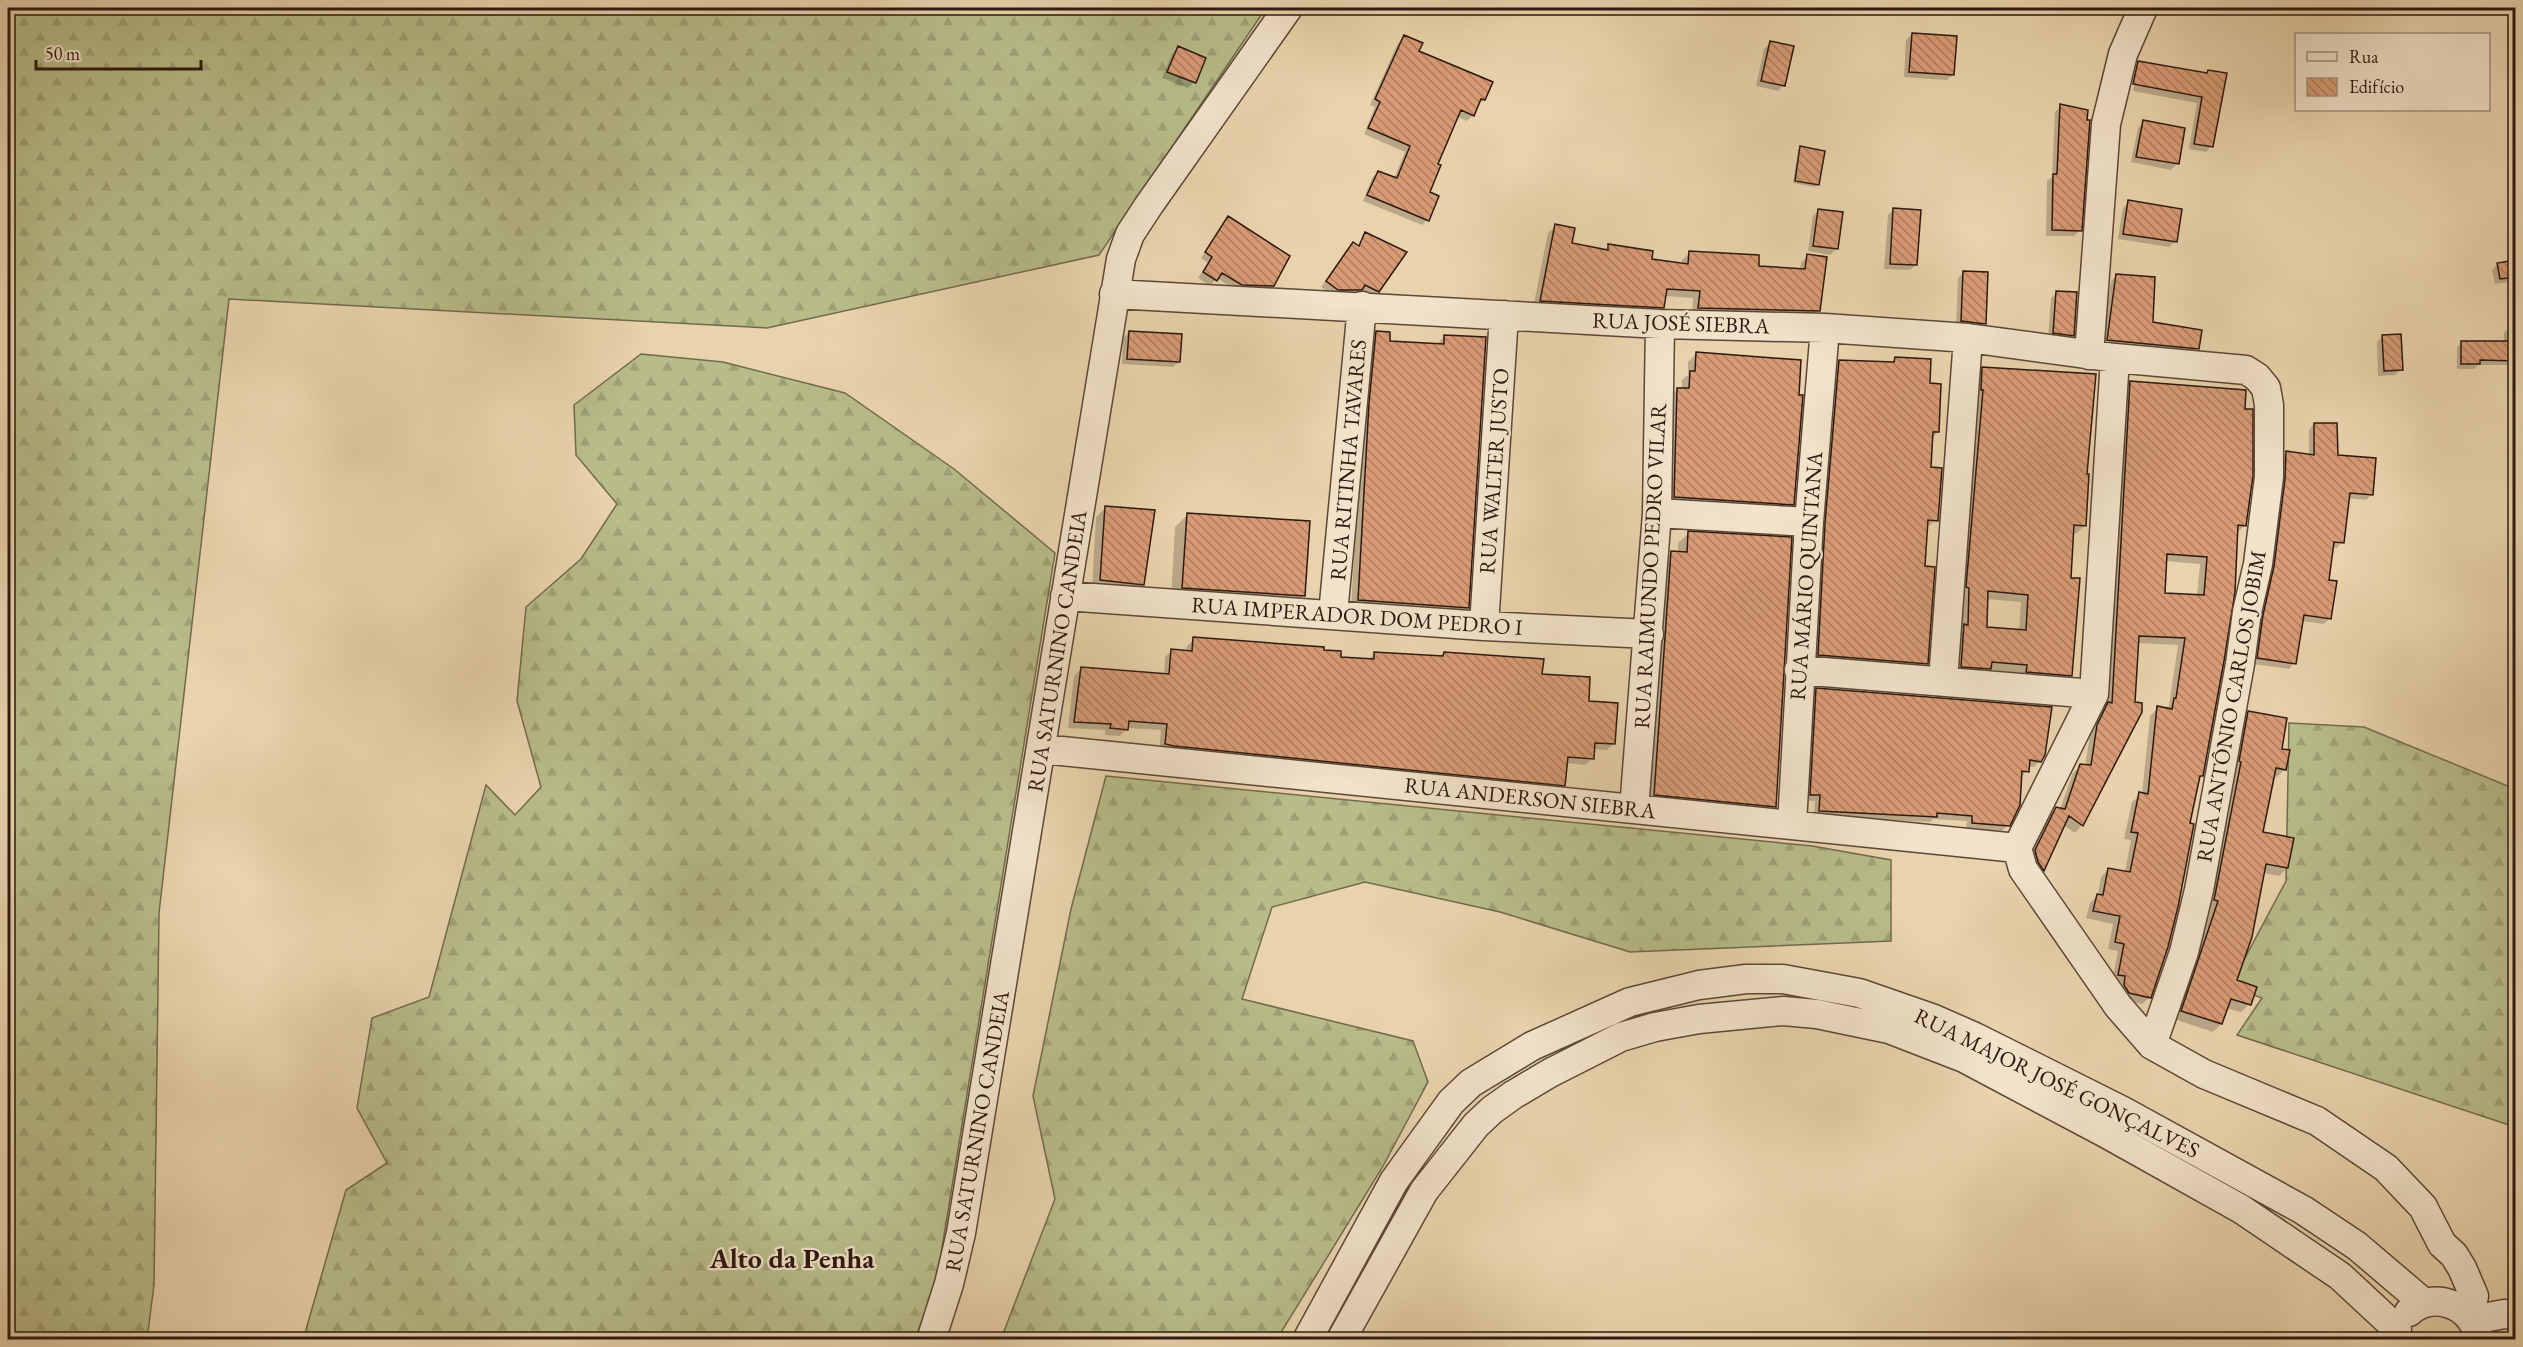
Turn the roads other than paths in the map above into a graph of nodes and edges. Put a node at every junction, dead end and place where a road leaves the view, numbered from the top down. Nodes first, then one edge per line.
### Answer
1 (1288, 8) edge
2 (2143, 8) edge
3 (1114, 294) junction
4 (1362, 306) junction
5 (1504, 315) junction
6 (1660, 324) junction
7 (1825, 328) junction
8 (1968, 338) junction
9 (2102, 356) junction
10 (2246, 370) joint
11 (1657, 513) junction
12 (1809, 522) junction
13 (1065, 596) junction
14 (1333, 614) junction
15 (1484, 626) junction
16 (1648, 634) junction
17 (1799, 670) junction
18 (1943, 681) junction
19 (2094, 694) junction
20 (1042, 749) junction
21 (1634, 809) junction
22 (1792, 824) junction
23 (2017, 848) junction
24 (2152, 1046) junction
25 (2442, 1244) junction
26 (2430, 1302) junction
27 (2516, 1315) edge
28 (2474, 1325) edge
29 (2396, 1334) edge
30 (931, 1340) edge
31 (1307, 1340) edge
32 (1341, 1340) edge

1 - 3 street, RUA SATURNINO CANDEIA
2 - 9 street
3 - 4 street, RUA JOSÉ SIEBRA
3 - 13 street, RUA SATURNINO CANDEIA
4 - 5 street, RUA JOSÉ SIEBRA
4 - 14 street, RUA RITINHA TAVARES
5 - 6 street, RUA JOSÉ SIEBRA
5 - 15 street, RUA WALTER JUSTO
6 - 7 street, RUA JOSÉ SIEBRA
6 - 11 street, RUA RAIMUNDO PEDRO VILAR
7 - 8 street, RUA JOSÉ SIEBRA
7 - 12 street, RUA MÁRIO QUINTANA
8 - 9 street, RUA JOSÉ SIEBRA
8 - 18 street
9 - 10 street, RUA JOSÉ SIEBRA
9 - 19 street
10 - 24 street, RUA ANTÔNIO CARLOS JOBIM
11 - 12 street
11 - 16 street, RUA RAIMUNDO PEDRO VILAR
12 - 17 street, RUA MÁRIO QUINTANA
13 - 14 street, RUA IMPERADOR DOM PEDRO I
13 - 20 street, RUA SATURNINO CANDEIA
14 - 15 street, RUA IMPERADOR DOM PEDRO I
15 - 16 street, RUA IMPERADOR DOM PEDRO I
16 - 21 street, RUA RAIMUNDO PEDRO VILAR
17 - 18 street
17 - 22 street, RUA MÁRIO QUINTANA
18 - 19 street
19 - 23 street
20 - 21 street, RUA ANDERSON SIEBRA
20 - 30 street, RUA SATURNINO CANDEIA
21 - 22 street, RUA ANDERSON SIEBRA
22 - 23 street, RUA ANDERSON SIEBRA
23 - 24 street
24 - 25 street
25 - 26 street
25 - 28 street
26 - 28 street, RUA MAJOR JOSÉ GONÇALVES
26 - 29 street, RUA MAJOR JOSÉ GONÇALVES
26 - 31 street, RUA MAJOR JOSÉ GONÇALVES
27 - 28 street
29 - 32 street, RUA MAJOR JOSÉ GONÇALVES

